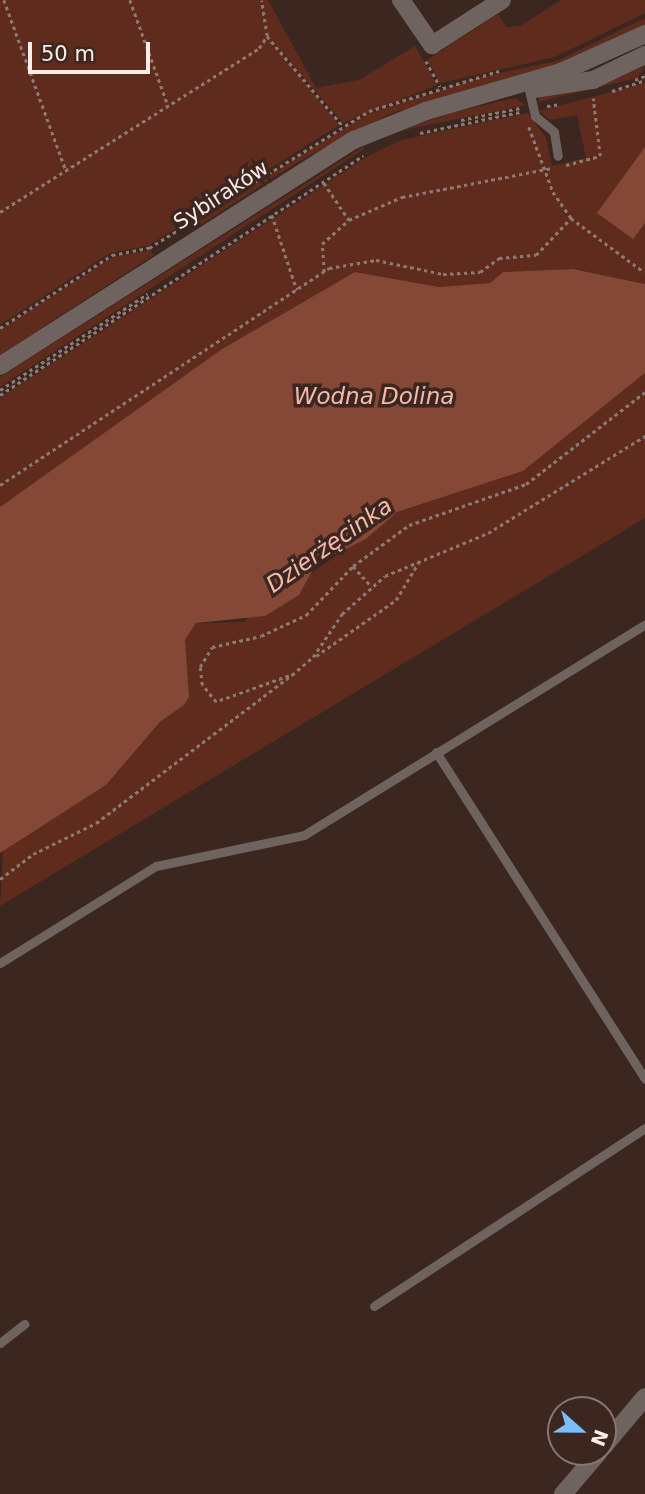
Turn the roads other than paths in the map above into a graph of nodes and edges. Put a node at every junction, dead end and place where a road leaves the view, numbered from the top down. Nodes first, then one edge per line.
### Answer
1 (401, 0) edge
2 (502, 0) edge
3 (645, 34) edge
4 (645, 55) edge
5 (482, 95) junction
6 (526, 105) junction
7 (558, 156) dead end
8 (0, 366) edge
9 (645, 624) edge
10 (436, 752) junction
11 (0, 963) edge
12 (645, 1079) edge
13 (645, 1128) edge
14 (374, 1306) dead end
15 (24, 1324) dead end
16 (0, 1343) edge
17 (645, 1397) edge
18 (617, 1430) edge
19 (587, 1466) edge
20 (563, 1494) edge

1 - 2 street
3 - 5 street, Sybiraków
4 - 6 street, Sybiraków
5 - 6 street, Sybiraków
5 - 8 street, Sybiraków
6 - 7 lane
9 - 10 lane
10 - 11 lane
10 - 12 lane
13 - 14 lane
15 - 16 lane
17 - 18 street
19 - 20 street

